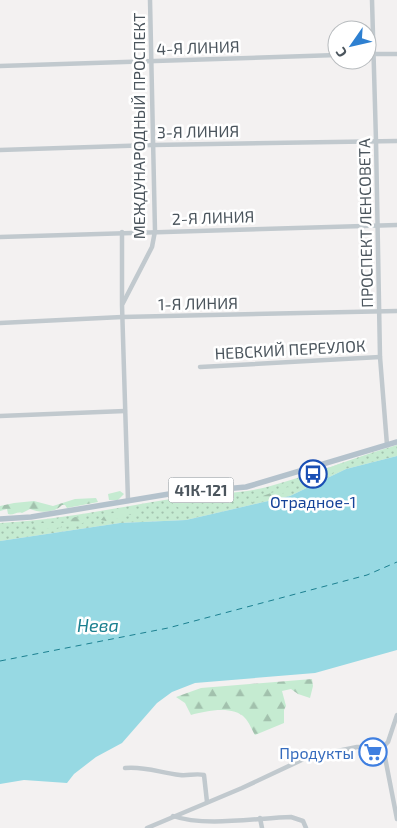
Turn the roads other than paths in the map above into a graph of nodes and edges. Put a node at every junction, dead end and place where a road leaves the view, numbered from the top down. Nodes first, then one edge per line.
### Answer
1 (150, 0) edge
2 (372, 0) edge
3 (372, 20) edge
4 (377, 54) edge
5 (397, 54) edge
6 (327, 55) edge
7 (152, 61) junction
8 (0, 66) edge
9 (374, 70) edge
10 (376, 141) junction
11 (397, 141) edge
12 (153, 145) junction
13 (0, 150) edge
14 (378, 225) junction
15 (397, 225) edge
16 (155, 231) junction
17 (122, 232) junction
18 (0, 237) edge
19 (122, 305) junction
20 (397, 311) edge
21 (380, 312) junction
22 (122, 317) junction
23 (0, 323) edge
24 (380, 357) junction
25 (200, 366) dead end
26 (125, 410) junction
27 (0, 416) edge
28 (397, 442) edge
29 (387, 445) junction
30 (128, 501) junction
31 (0, 518) edge
32 (397, 715) edge
33 (383, 747) junction
34 (124, 768) dead end
35 (207, 802) junction
36 (173, 816) junction
37 (260, 818) junction
38 (397, 819) edge
39 (146, 828) edge
40 (262, 828) edge
41 (306, 828) edge

1 - 7 street, МЕЖДУНАРОДНЫЙ ПРОСПЕКТ
2 - 3 street, ПРОСПЕКТ ЛЕНСОВЕТА
4 - 5 street
6 - 7 street, 4-Я ЛИНИЯ
7 - 8 street, 4-Я ЛИНИЯ
7 - 12 street, МЕЖДУНАРОДНЫЙ ПРОСПЕКТ
9 - 10 street, ПРОСПЕКТ ЛЕНСОВЕТА
10 - 11 street, 3-Я ЛИНИЯ
10 - 12 street, 3-Я ЛИНИЯ
10 - 14 street, ПРОСПЕКТ ЛЕНСОВЕТА
12 - 13 street, 3-Я ЛИНИЯ
12 - 16 street, МЕЖДУНАРОДНЫЙ ПРОСПЕКТ
14 - 15 street, 2-Я ЛИНИЯ
14 - 16 street, 2-Я ЛИНИЯ
14 - 21 street, ПРОСПЕКТ ЛЕНСОВЕТА
16 - 17 street, 2-Я ЛИНИЯ
16 - 19 street, МЕЖДУНАРОДНЫЙ ПРОСПЕКТ
17 - 18 street, 2-Я ЛИНИЯ
17 - 19 street, МЕЖДУНАРОДНЫЙ ПРОСПЕКТ
19 - 22 street, МЕЖДУНАРОДНЫЙ ПРОСПЕКТ
20 - 21 street, 1-Я ЛИНИЯ
21 - 22 street, 1-Я ЛИНИЯ
21 - 24 street, ПРОСПЕКТ ЛЕНСОВЕТА
22 - 23 street, 1-Я ЛИНИЯ
22 - 26 street, МЕЖДУНАРОДНЫЙ ПРОСПЕКТ
24 - 25 street, НЕВСКИЙ ПЕРЕУЛОК
24 - 29 street, ПРОСПЕКТ ЛЕНСОВЕТА
26 - 27 street
26 - 30 street, МЕЖДУНАРОДНЫЙ ПРОСПЕКТ
28 - 29 main road, 41К-121
29 - 30 main road, 41К-121
30 - 31 main road, 41К-121
32 - 33 street
33 - 35 street
33 - 38 street
34 - 35 street
35 - 36 street
36 - 37 street
36 - 39 street
37 - 40 street
37 - 41 street

